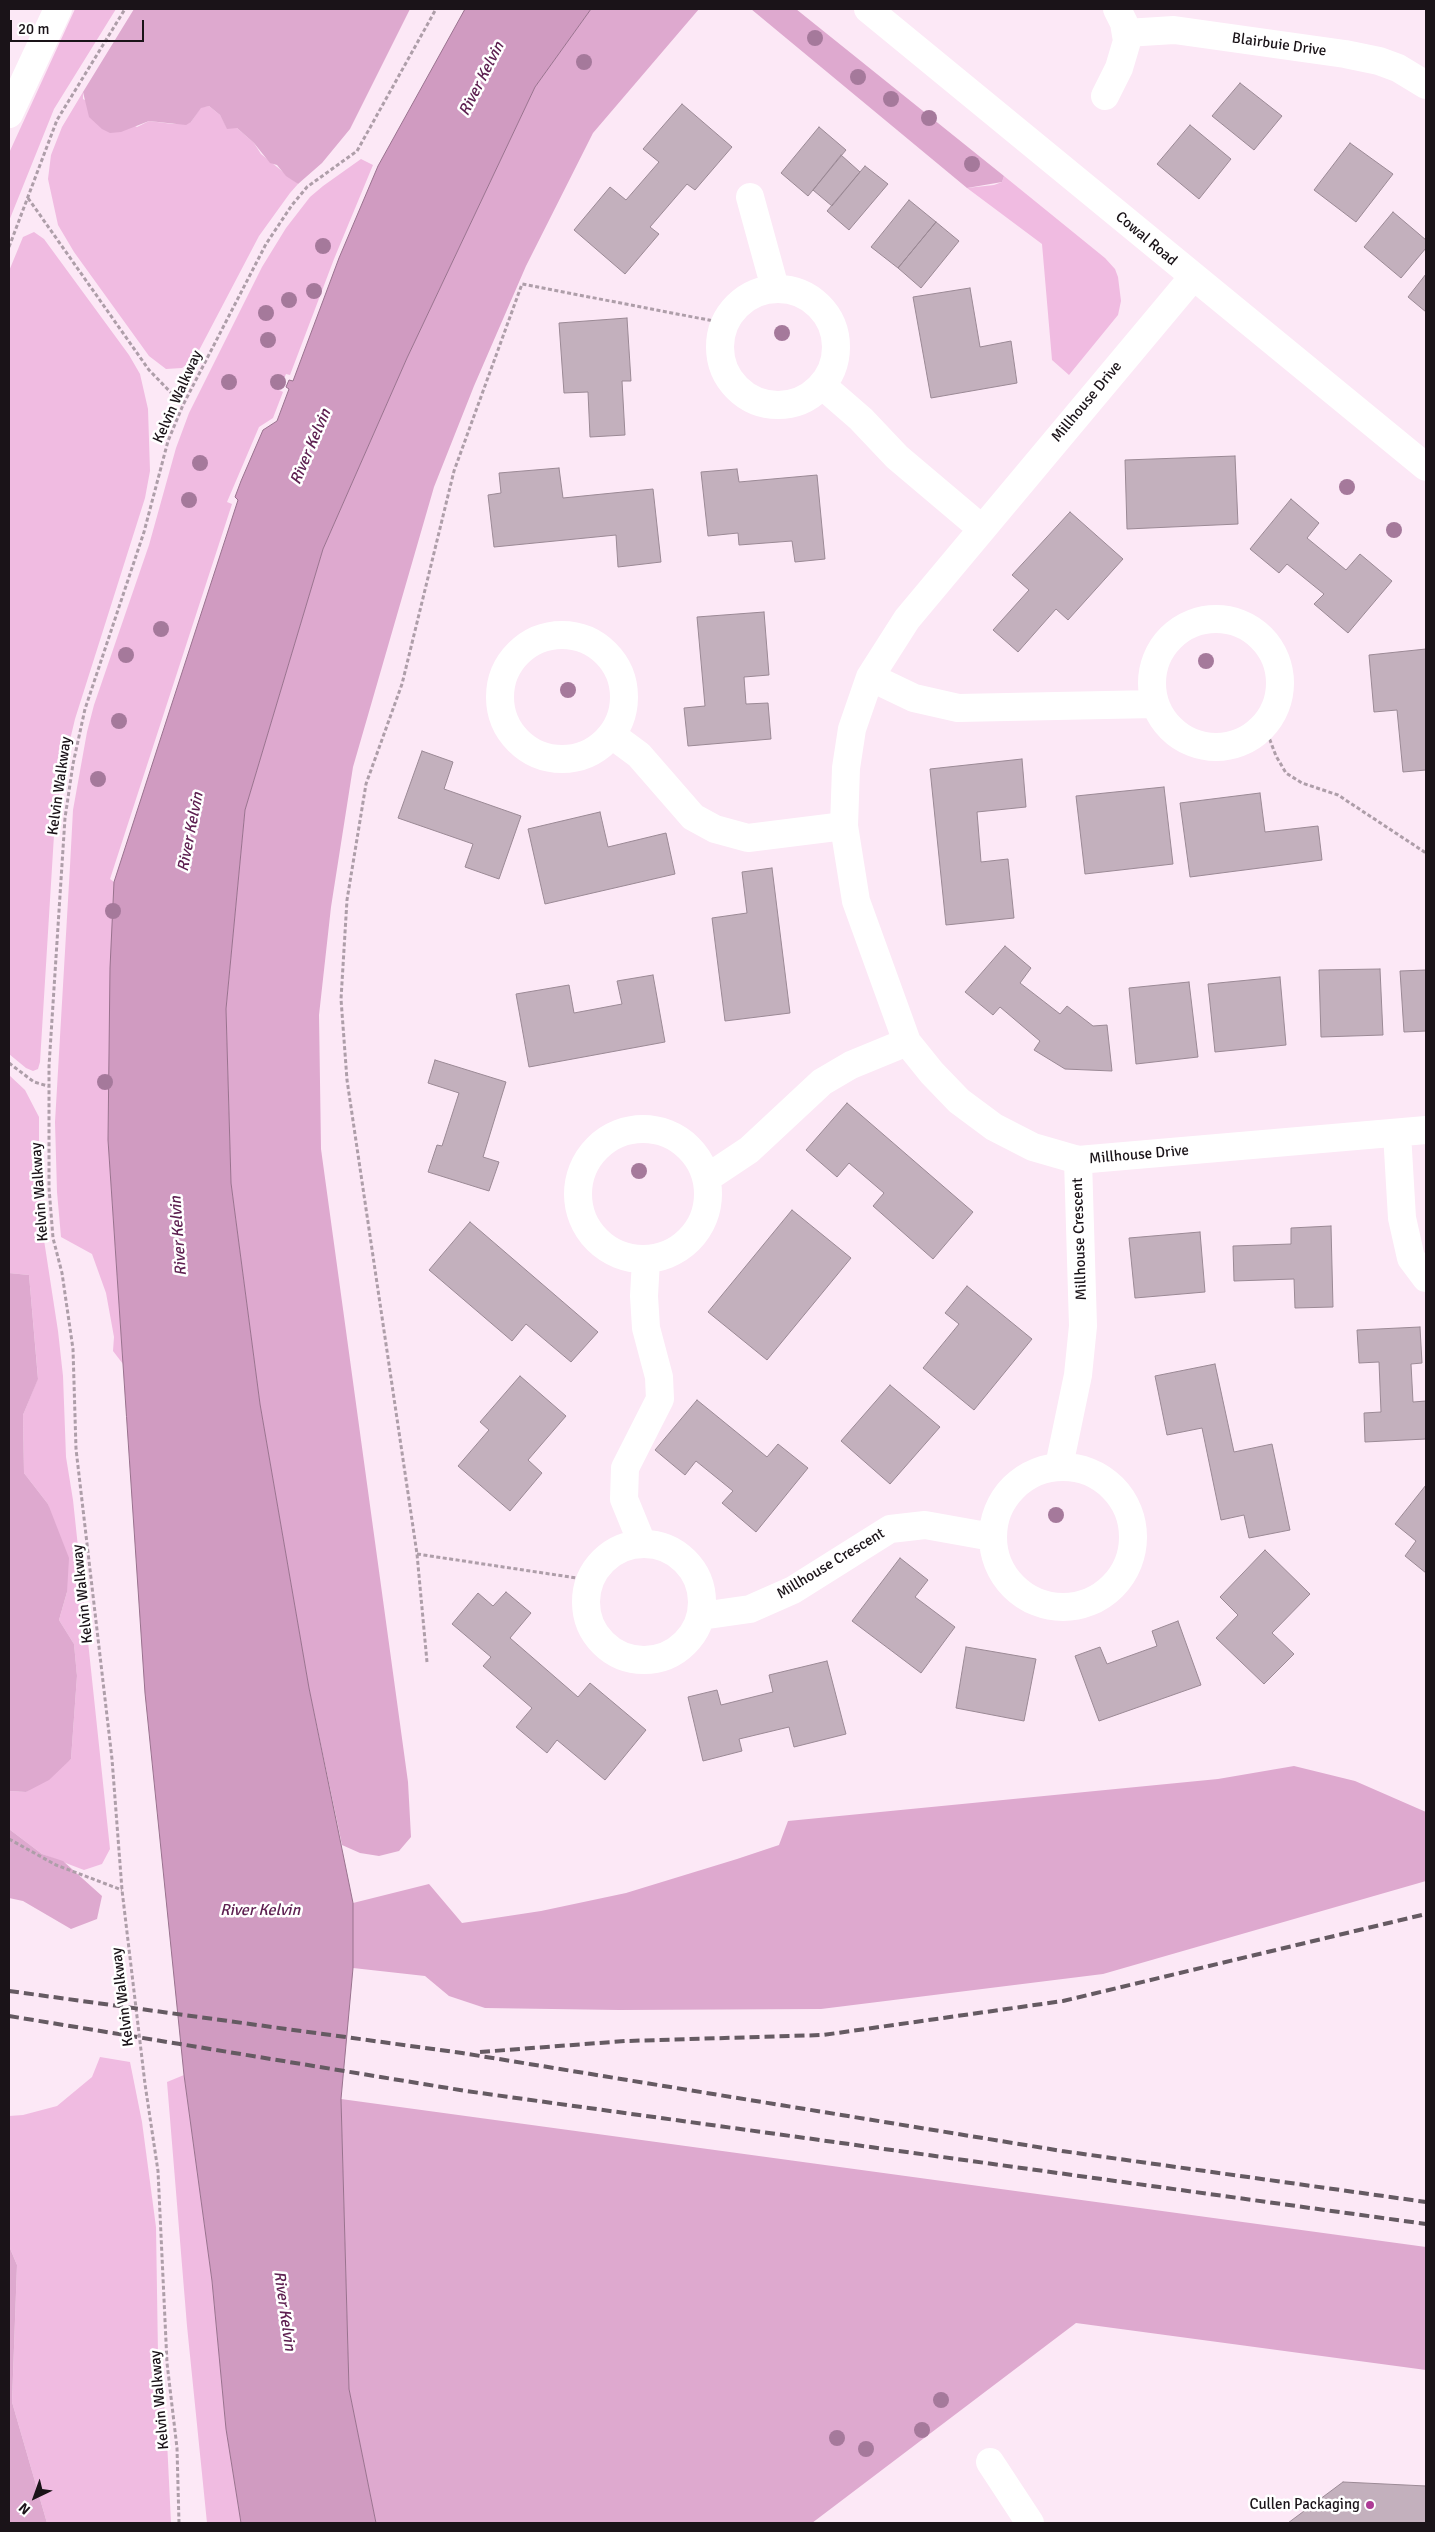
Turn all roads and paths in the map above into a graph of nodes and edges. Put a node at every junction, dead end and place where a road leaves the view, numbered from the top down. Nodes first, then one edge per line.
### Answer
1 (58, 9) edge
2 (125, 9) edge
3 (436, 9) edge
4 (868, 9) edge
5 (1122, 21) edge
6 (1426, 85) edge
7 (1105, 96) dead end
8 (9, 114) edge
9 (750, 197) dead end
10 (28, 198) junction
11 (9, 247) edge
12 (1193, 277) junction
13 (775, 288) junction
14 (724, 323) junction
15 (823, 386) junction
16 (183, 405) junction
17 (1426, 467) edge
18 (982, 528) junction
19 (870, 677) junction
20 (1155, 704) junction
21 (1265, 727) junction
22 (612, 735) junction
23 (844, 826) junction
24 (1426, 853) edge
25 (906, 1042) junction
26 (9, 1063) edge
27 (48, 1086) junction
28 (1426, 1130) edge
29 (1398, 1133) junction
30 (1078, 1160) junction
31 (707, 1178) junction
32 (646, 1260) junction
33 (1426, 1278) edge
34 (1059, 1466) junction
35 (992, 1537) junction
36 (642, 1543) junction
37 (417, 1554) junction
38 (590, 1580) junction
39 (701, 1616) junction
40 (427, 1662) dead end
41 (9, 1839) edge
42 (122, 1890) junction
43 (990, 2462) dead end
44 (179, 2523) edge
45 (1030, 2523) edge

1 - 8 street
2 - 10 path
3 - 16 path, Kelvin Walkway
4 - 12 street, Cowal Road
5 - 6 street, Blairbuie Drive
5 - 7 street
9 - 13 street
10 - 11 path
10 - 16 path
12 - 17 street, Cowal Road
12 - 18 street, Millhouse Drive
13 - 14 street
13 - 15 street
14 - 15 street
14 - 37 path
15 - 18 street
16 - 27 path, Kelvin Walkway
18 - 19 street, Millhouse Drive
19 - 20 street
19 - 23 street, Millhouse Drive
20 - 21 street
20 - 21 street
21 - 24 path
22 - 22 street
22 - 23 street
23 - 25 street, Millhouse Drive
25 - 30 street, Millhouse Drive
25 - 31 street
26 - 27 path
27 - 42 path, Kelvin Walkway
28 - 29 street, Millhouse Drive
29 - 30 street, Millhouse Drive
29 - 33 street
30 - 34 street, Millhouse Crescent
31 - 32 street
31 - 32 street
32 - 36 street
34 - 35 street
34 - 35 street
35 - 39 street, Millhouse Crescent
36 - 38 street
36 - 39 street
37 - 38 path
37 - 40 path
38 - 39 street
41 - 42 path
42 - 44 path, Kelvin Walkway
43 - 45 street

